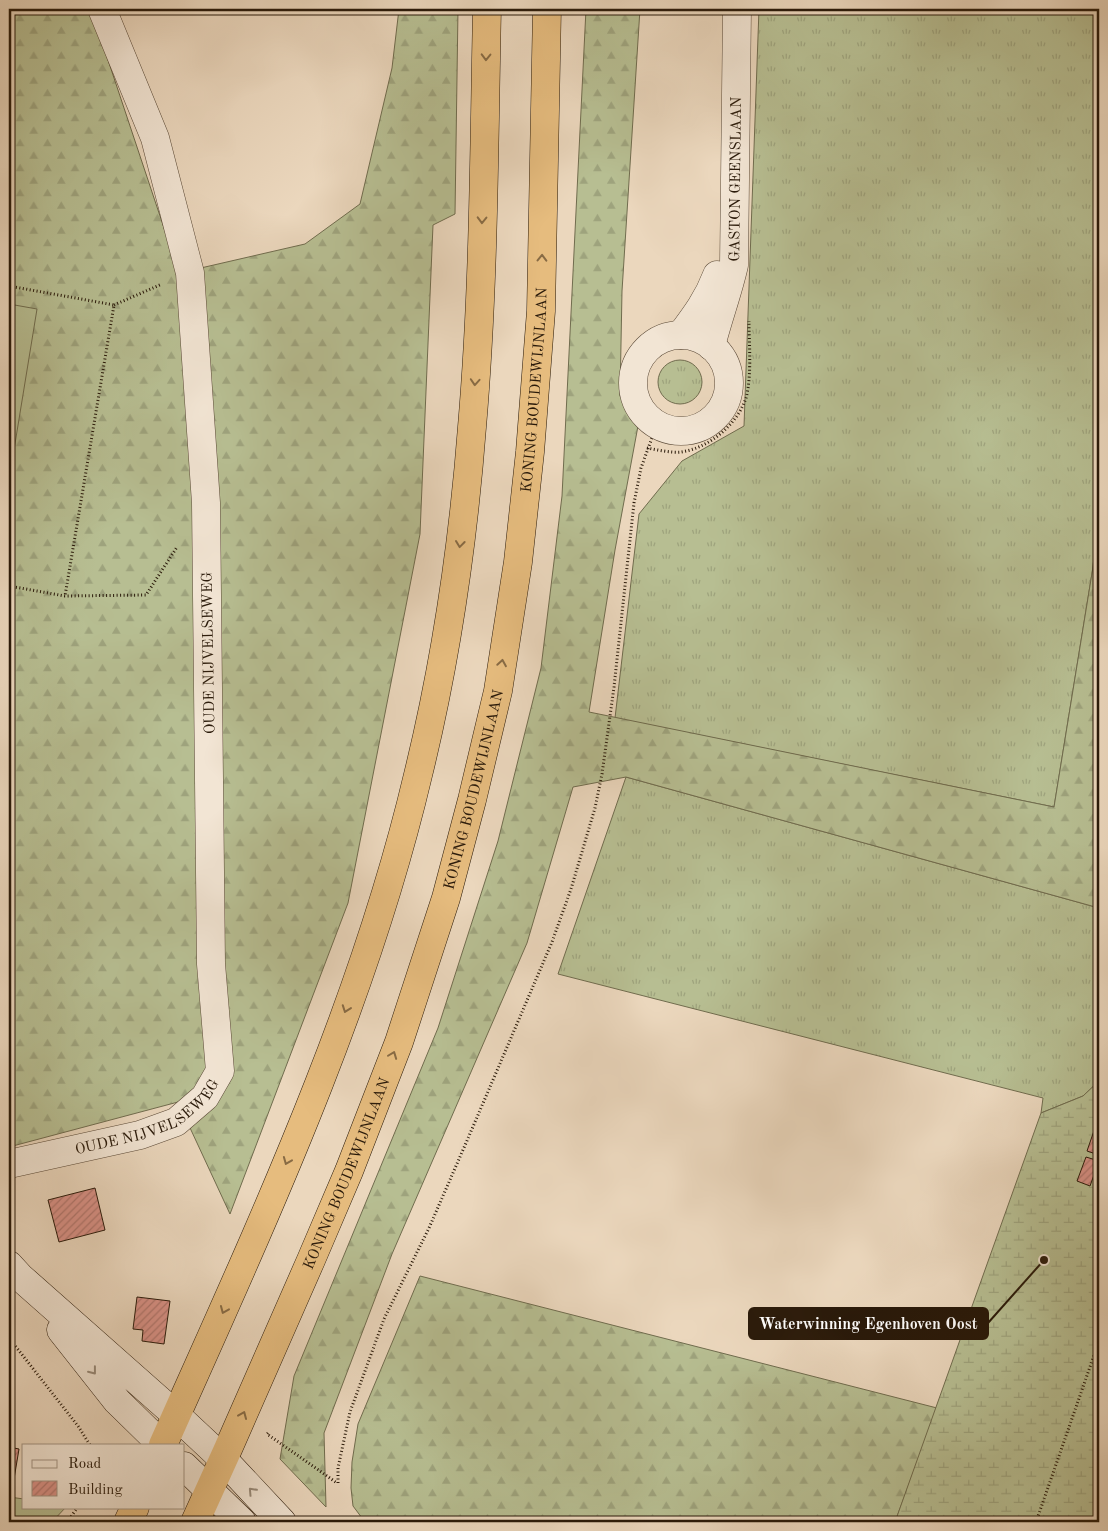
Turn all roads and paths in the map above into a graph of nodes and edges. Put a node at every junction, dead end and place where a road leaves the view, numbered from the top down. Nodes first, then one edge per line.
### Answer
1 (102, 9) edge
2 (487, 9) edge
3 (547, 9) edge
4 (720, 9) edge
5 (737, 9) edge
6 (190, 273) junction
7 (9, 286) edge
8 (114, 305) junction
9 (681, 335) junction
10 (711, 346) junction
11 (656, 424) junction
12 (9, 586) edge
13 (146, 595) dead end
14 (65, 596) junction
15 (9, 1164) edge
16 (15, 1271) edge
17 (9, 1338) edge
18 (1099, 1341) edge
19 (176, 1415) junction
20 (267, 1434) dead end
21 (89, 1444) edge
22 (161, 1444) edge
23 (162, 1444) edge
24 (223, 1460) junction
25 (185, 1467) edge
26 (209, 1490) junction
27 (77, 1508) edge
28 (135, 1508) edge
29 (67, 1522) edge
30 (128, 1522) edge
31 (194, 1522) edge
32 (242, 1522) edge
33 (282, 1522) edge
34 (1036, 1522) edge

1 - 6 street, OUDE NIJVELSEWEG
2 -> 19 highway
24 -> 3 highway, KONING BOUDEWIJNLAAN
4 - 9 street, GASTON GEENSLAAN
5 - 10 street, GASTON GEENSLAAN
6 - 8 path
6 - 15 street, OUDE NIJVELSEWEG
7 - 8 path
8 - 14 path
9 - 10 street
9 - 11 street
10 - 11 street
11 - 20 path
12 - 14 path
13 - 14 path
16 - 19 street
16 -> 22 street
17 - 21 path
18 - 34 path
19 - 23 highway
19 - 24 street
24 - 26 highway, KONING BOUDEWIJNLAAN
33 -> 24 street
25 - 26 street
26 - 31 highway, KONING BOUDEWIJNLAAN
26 - 32 street
27 - 29 path
28 - 30 highway

